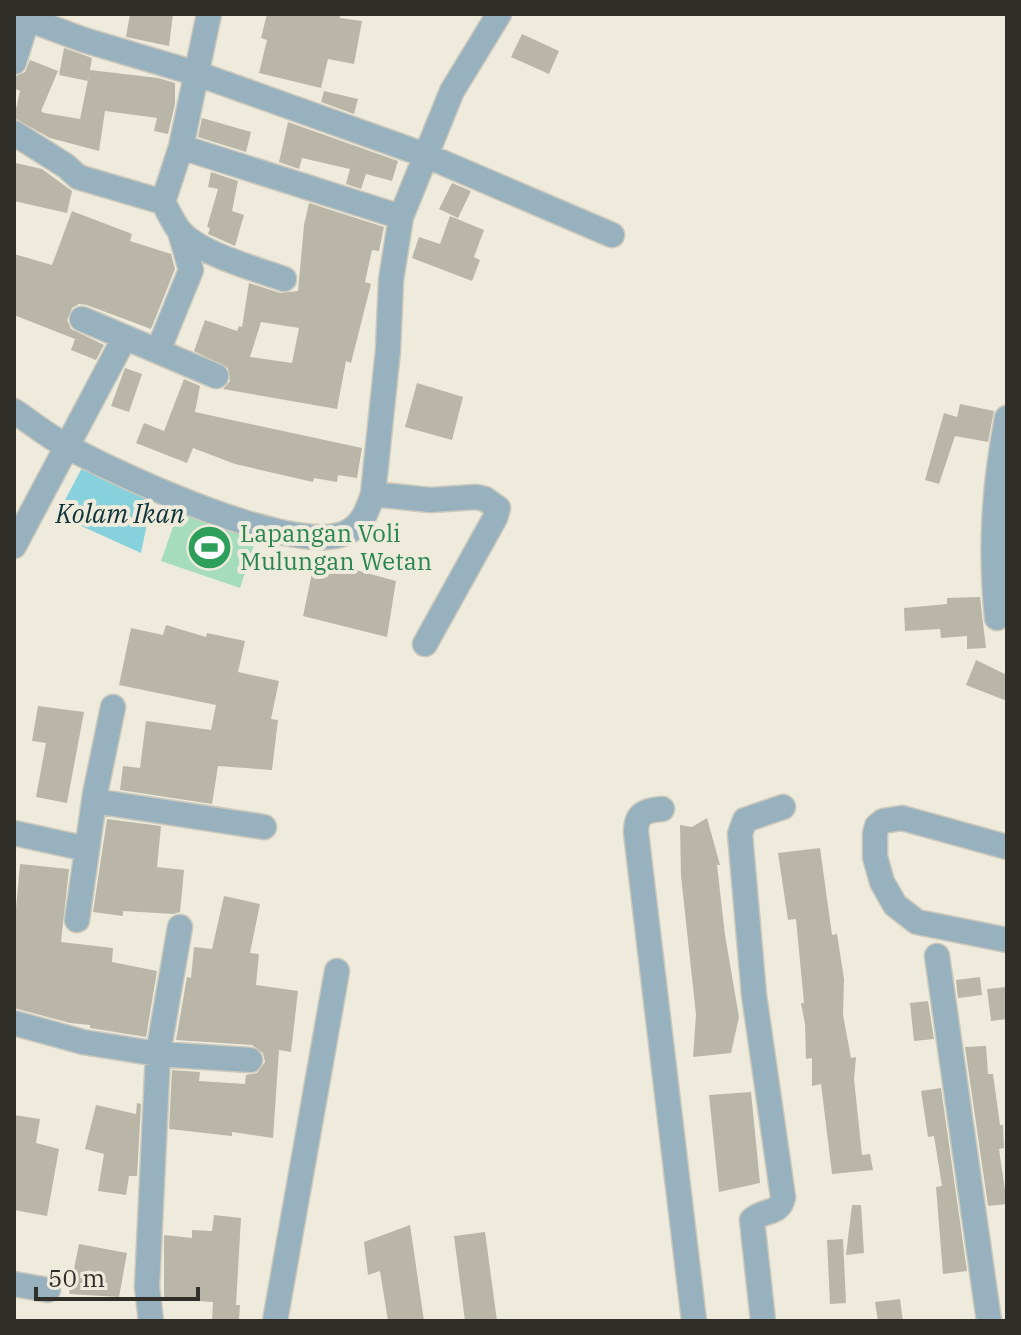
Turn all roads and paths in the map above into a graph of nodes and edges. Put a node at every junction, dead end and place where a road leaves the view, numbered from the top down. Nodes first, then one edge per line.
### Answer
1 (209, 14) edge
2 (499, 14) edge
3 (24, 15) edge
4 (14, 62) edge
5 (198, 74) junction
6 (14, 133) edge
7 (181, 147) junction
8 (425, 155) junction
9 (163, 202) junction
10 (401, 217) junction
11 (180, 232) junction
12 (612, 235) dead end
13 (284, 279) dead end
14 (82, 319) dead end
15 (125, 337) junction
16 (158, 351) junction
17 (216, 376) dead end
18 (14, 411) edge
19 (1007, 418) edge
20 (68, 448) junction
21 (373, 494) junction
22 (1000, 500) edge
23 (14, 546) edge
24 (997, 618) dead end
25 (425, 644) dead end
26 (113, 707) dead end
27 (94, 801) junction
28 (783, 807) dead end
29 (662, 809) dead end
30 (264, 827) dead end
31 (14, 833) edge
32 (1007, 847) edge
33 (87, 849) junction
34 (77, 920) dead end
35 (180, 927) dead end
36 (1007, 940) edge
37 (937, 956) dead end
38 (337, 971) dead end
39 (14, 1023) edge
40 (158, 1054) junction
41 (250, 1060) dead end
42 (14, 1284) edge
43 (48, 1290) dead end
44 (151, 1321) edge
45 (275, 1321) edge
46 (694, 1321) edge
47 (763, 1321) edge
48 (989, 1321) edge

1 - 5 street
2 - 8 street
3 - 4 street
3 - 5 street
5 - 7 street
5 - 8 street
6 - 9 street
7 - 9 street
7 - 10 street
8 - 10 street
8 - 12 street
9 - 11 street
10 - 21 street
11 - 13 street
11 - 16 street
14 - 15 street
15 - 16 street
15 - 20 street
16 - 17 street
18 - 20 street
19 - 22 street
20 - 21 street
20 - 23 street
21 - 25 street
22 - 24 street
26 - 27 street
27 - 30 street
27 - 33 street
28 - 47 street
29 - 46 street
31 - 33 street
32 - 36 street
33 - 34 street
35 - 40 street
37 - 48 street
38 - 45 street
39 - 40 street
40 - 41 street
40 - 44 street
42 - 43 street

